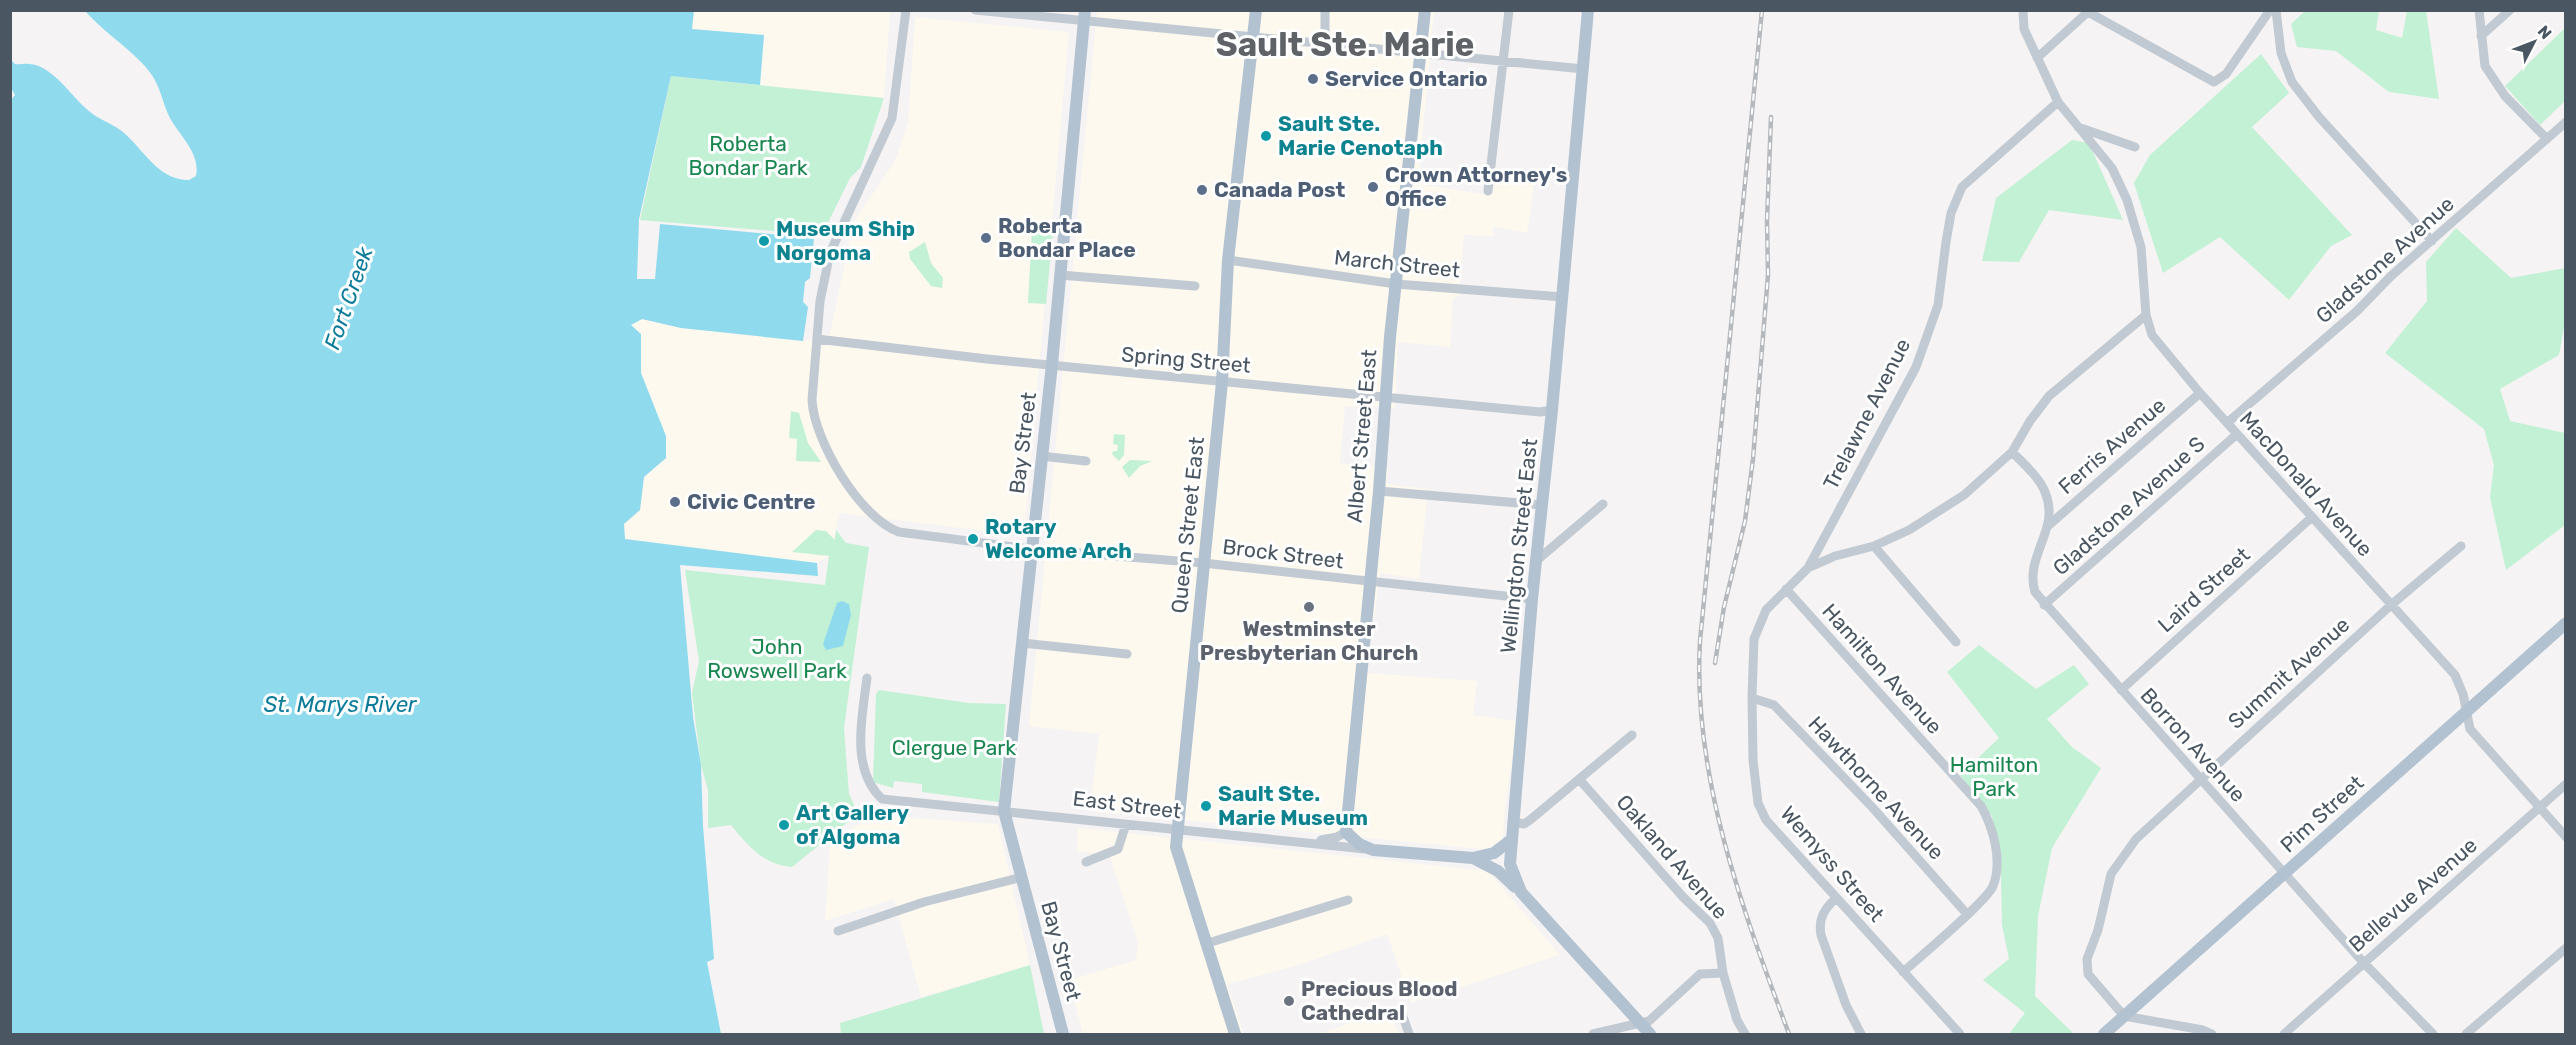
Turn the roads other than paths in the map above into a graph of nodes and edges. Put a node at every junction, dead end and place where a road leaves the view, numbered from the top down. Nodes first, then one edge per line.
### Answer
1 (906, 10) edge
2 (975, 10) edge
3 (1256, 10) edge
4 (1325, 10) edge
5 (1425, 10) edge
6 (1509, 10) edge
7 (2023, 10) edge
8 (2270, 10) edge
9 (2276, 10) edge
10 (2479, 10) edge
11 (2510, 10) edge
12 (2089, 11) edge
13 (1590, 13) edge
14 (1085, 16) edge
15 (2481, 36) junction
16 (1253, 39) junction
17 (1324, 45) junction
18 (1420, 55) junction
19 (2037, 58) junction
20 (1505, 62) junction
21 (1584, 69) junction
22 (2058, 102) junction
23 (2565, 122) edge
24 (2078, 127) junction
25 (2547, 139) junction
26 (2135, 147) dead end
27 (1488, 191) dead end
28 (2432, 241) junction
29 (1228, 260) junction
30 (1060, 275) junction
31 (1396, 284) junction
32 (1195, 286) dead end
33 (1563, 297) junction
34 (2146, 315) junction
35 (817, 339) junction
36 (1052, 364) junction
37 (1222, 382) junction
38 (2200, 393) junction
39 (1387, 398) junction
40 (1552, 410) junction
41 (2227, 423) junction
42 (2237, 434) junction
43 (2012, 452) junction
44 (1041, 456) junction
45 (1086, 461) dead end
46 (1379, 491) junction
47 (1603, 504) dead end
48 (1542, 505) junction
49 (2312, 517) junction
50 (2049, 525) junction
51 (1874, 546) junction
52 (2461, 546) dead end
53 (1030, 549) junction
54 (1536, 561) junction
55 (1203, 563) junction
56 (1808, 568) junction
57 (1368, 583) junction
58 (1786, 589) junction
59 (1532, 599) junction
60 (2044, 605) junction
61 (2391, 605) junction
62 (2565, 623) edge
63 (1956, 642) dead end
64 (1022, 643) junction
65 (1127, 654) dead end
66 (867, 678) dead end
67 (2121, 690) junction
68 (1752, 698) junction
69 (2466, 711) junction
70 (1632, 735) dead end
71 (1579, 778) junction
72 (2200, 779) junction
73 (2565, 784) edge
74 (2539, 808) junction
75 (1004, 811) junction
76 (1513, 822) junction
77 (1126, 824) junction
78 (1178, 831) junction
79 (1346, 832) junction
80 (2565, 837) edge
81 (1511, 840) junction
82 (1306, 842) junction
83 (1373, 850) junction
84 (1473, 858) junction
85 (1086, 862) dead end
86 (2285, 874) junction
87 (1022, 877) junction
88 (1521, 892) junction
89 (1836, 898) junction
90 (1348, 900) dead end
91 (1966, 913) junction
92 (838, 931) dead end
93 (1208, 943) junction
94 (2565, 948) edge
95 (2363, 962) junction
96 (1903, 972) junction
97 (1724, 973) junction
98 (1401, 1011) dead end
99 (2124, 1016) junction
100 (1639, 1023) junction
101 (1063, 1035) edge
102 (1235, 1035) edge
103 (1409, 1035) edge
104 (1593, 1035) edge
105 (1650, 1035) edge
106 (1745, 1035) edge
107 (1862, 1035) edge
108 (1960, 1035) edge
109 (2104, 1035) edge
110 (2212, 1035) edge
111 (2284, 1035) edge
112 (2433, 1035) edge
113 (2466, 1035) edge

1 - 35 street
2 - 14 street
3 - 16 main road, Queen Street East
4 - 17 street
5 - 18 main road, Albert Street East
6 - 20 street
7 - 19 street, MacDonald Avenue
8 - 12 street
9 - 28 street
10 - 15 street
11 - 15 street
12 - 19 street
13 - 21 main road, Wellington Street East
14 - 16 street
14 - 30 main road, Bay Street
15 - 25 street
16 - 17 street
16 - 29 main road, Queen Street East
17 - 18 street
18 - 20 street
18 - 31 main road, Albert Street East
19 - 22 street, MacDonald Avenue
20 - 21 street
20 - 27 street
21 - 33 main road, Wellington Street East
22 - 24 street, MacDonald Avenue
22 - 56 street, Trelawne Avenue
23 - 25 street, Gladstone Avenue
24 - 26 street
24 - 34 street, MacDonald Avenue
25 - 28 street, Gladstone Avenue
28 - 41 street, Gladstone Avenue
29 - 31 street, March Street
29 - 37 main road, Queen Street East
30 - 32 street
30 - 36 main road, Bay Street
31 - 33 street, March Street
31 - 39 main road, Albert Street East
33 - 40 main road, Wellington Street East
34 - 38 street, MacDonald Avenue
34 - 43 street
35 - 36 street, Spring Street
35 - 53 street, Brock Street
36 - 37 street, Spring Street
36 - 44 main road, Bay Street
37 - 39 street, Spring Street
37 - 55 main road, Queen Street East
38 - 41 street, MacDonald Avenue
38 - 50 street, Ferris Avenue
39 - 40 street, Spring Street
39 - 46 main road, Albert Street East
40 - 48 main road, Wellington Street East
41 - 42 street, MacDonald Avenue
42 - 49 street, MacDonald Avenue
42 - 60 street, Gladstone Avenue S
43 - 50 street, Borron Avenue
43 - 51 street
44 - 45 street
44 - 53 main road, Bay Street
46 - 48 street
46 - 57 main road, Albert Street East
47 - 54 street
48 - 54 main road, Wellington Street East
49 - 61 street, MacDonald Avenue
49 - 67 street, Laird Street
50 - 60 street, Borron Avenue
51 - 56 street
51 - 63 street
52 - 61 street, Summit Avenue
53 - 55 street, Brock Street
53 - 64 main road, Bay Street
54 - 59 main road, Wellington Street East
55 - 57 street, Brock Street
55 - 78 main road, Queen Street East
56 - 58 street, Wemyss Street
57 - 59 street, Brock Street
57 - 79 main road, Albert Street East
58 - 68 street, Wemyss Street
58 - 91 street, Hamilton Avenue
59 - 76 main road, Wellington Street East
60 - 67 street, Borron Avenue
61 - 69 street, MacDonald Avenue
61 - 72 street, Summit Avenue
62 - 69 main road, Pim Street
64 - 65 street
64 - 75 main road, Bay Street
66 - 75 street, East Street
67 - 72 street, Borron Avenue
68 - 89 street, Wemyss Street
68 - 91 street, Hawthorne Avenue
69 - 74 street, MacDonald Avenue
69 - 86 main road, Pim Street
70 - 71 street
71 - 76 street
71 - 97 street, Oakland Avenue
72 - 86 street, Borron Avenue
72 - 99 street, Summit Avenue
73 - 74 street, Bellevue Avenue
74 - 80 street, MacDonald Avenue
74 - 95 street, Bellevue Avenue
75 - 77 street, East Street
75 - 87 main road, Bay Street
76 - 81 main road, Wellington Street East
77 - 78 street, East Street
77 - 85 street
78 - 82 street, East Street
78 - 93 main road, Queen Street East
79 - 82 street
79 - 83 main road
81 - 84 main road
81 - 88 main road, Wellington Street East
82 - 83 street, East Street
83 - 84 main road, East Street
84 - 88 main road, East Street
86 - 95 street, Borron Avenue
86 - 99 main road, Pim Street
87 - 92 street, Bay Street
87 - 101 main road, Bay Street
88 - 100 main road, Wellington Street East
89 - 96 street, Wemyss Street
89 - 107 street
90 - 93 street
91 - 96 street, Hamilton Avenue
93 - 102 main road, Queen Street East
94 - 113 street
95 - 111 street, Bellevue Avenue
95 - 112 street, Borron Avenue
96 - 108 street, Wemyss Street
97 - 100 street
97 - 106 street, Oakland Avenue
98 - 103 street
99 - 109 main road, Pim Street
99 - 110 street
100 - 104 street
100 - 105 main road, Wellington Street East

